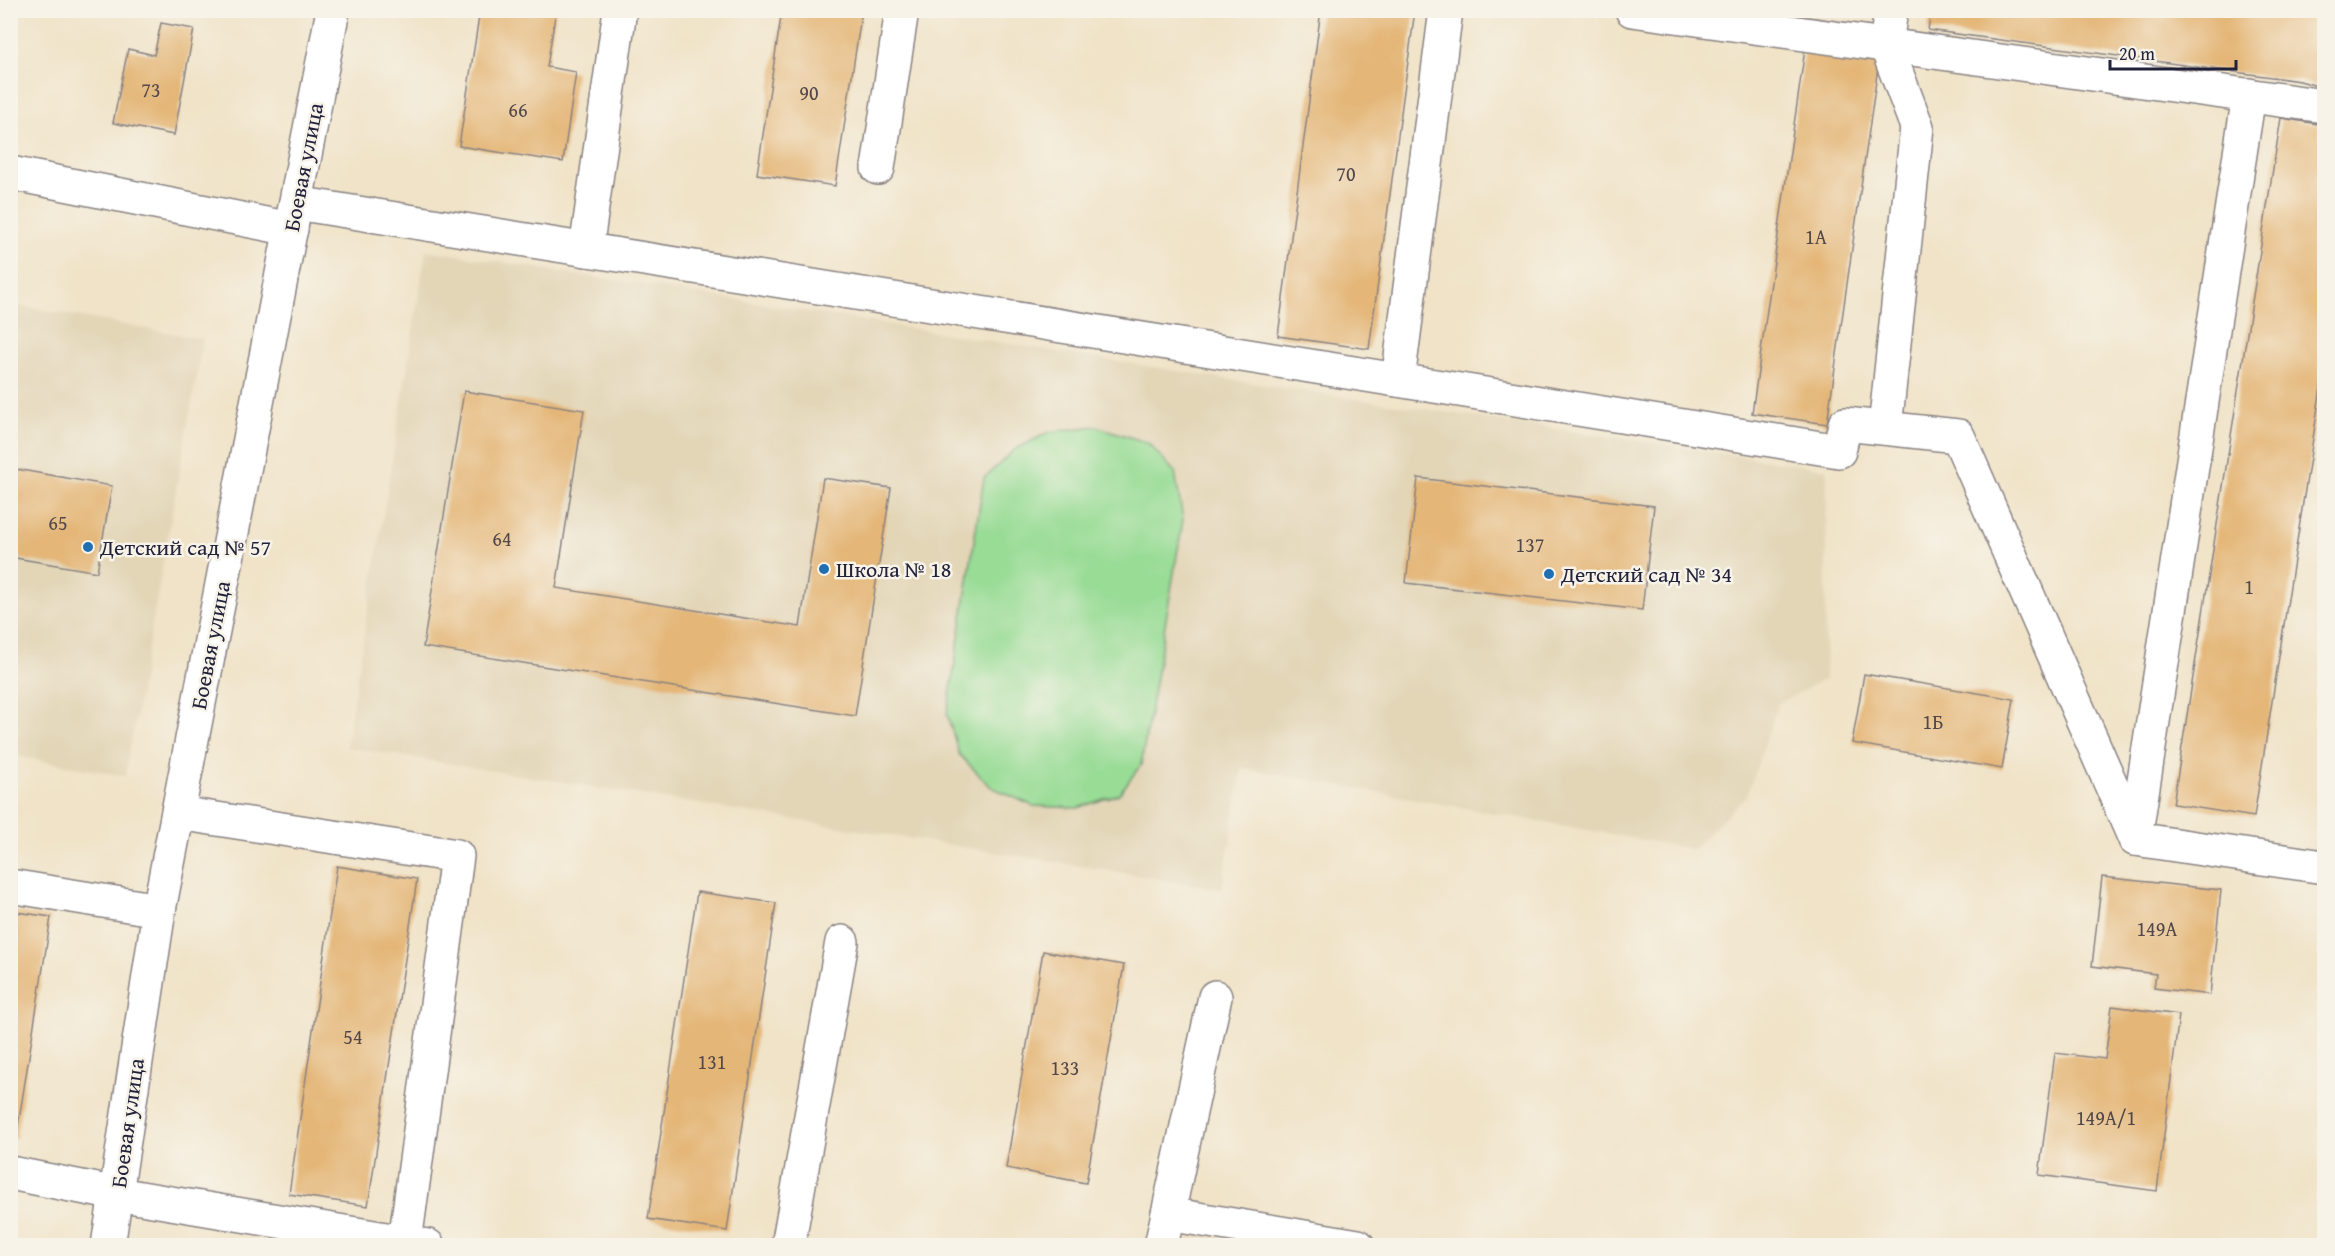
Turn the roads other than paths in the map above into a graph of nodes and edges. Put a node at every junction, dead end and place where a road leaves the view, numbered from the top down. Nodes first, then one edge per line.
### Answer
1 (333, 10) edge
2 (620, 10) edge
3 (902, 10) edge
4 (1446, 10) edge
5 (1632, 10) edge
6 (1891, 10) edge
7 (1886, 45) junction
8 (2249, 95) junction
9 (2325, 106) edge
10 (878, 168) dead end
11 (10, 173) edge
12 (293, 216) junction
13 (586, 250) junction
14 (1398, 380) junction
15 (1885, 428) junction
16 (178, 813) junction
17 (2135, 839) junction
18 (2325, 867) edge
19 (10, 886) edge
20 (159, 910) junction
21 (842, 942) dead end
22 (1215, 997) dead end
23 (10, 1173) edge
24 (117, 1194) junction
25 (1168, 1214) junction
26 (416, 1244) edge
27 (108, 1245) edge
28 (788, 1245) edge
29 (1161, 1245) edge
30 (1358, 1245) edge

1 - 12 street, Боевая улица
2 - 13 street
3 - 10 street
4 - 14 street
5 - 7 street
6 - 7 street
7 - 8 street
7 - 15 street
8 - 9 street
8 - 17 street
11 - 12 street
12 - 13 street
12 - 16 street, Боевая улица
13 - 14 street
14 - 15 street
15 - 17 street
16 - 20 street, Боевая улица
16 - 26 street
17 - 18 street
19 - 20 street
20 - 24 street, Боевая улица
21 - 28 street
22 - 25 street
23 - 24 street
24 - 26 street
24 - 27 street, Боевая улица
25 - 29 street
25 - 30 street

